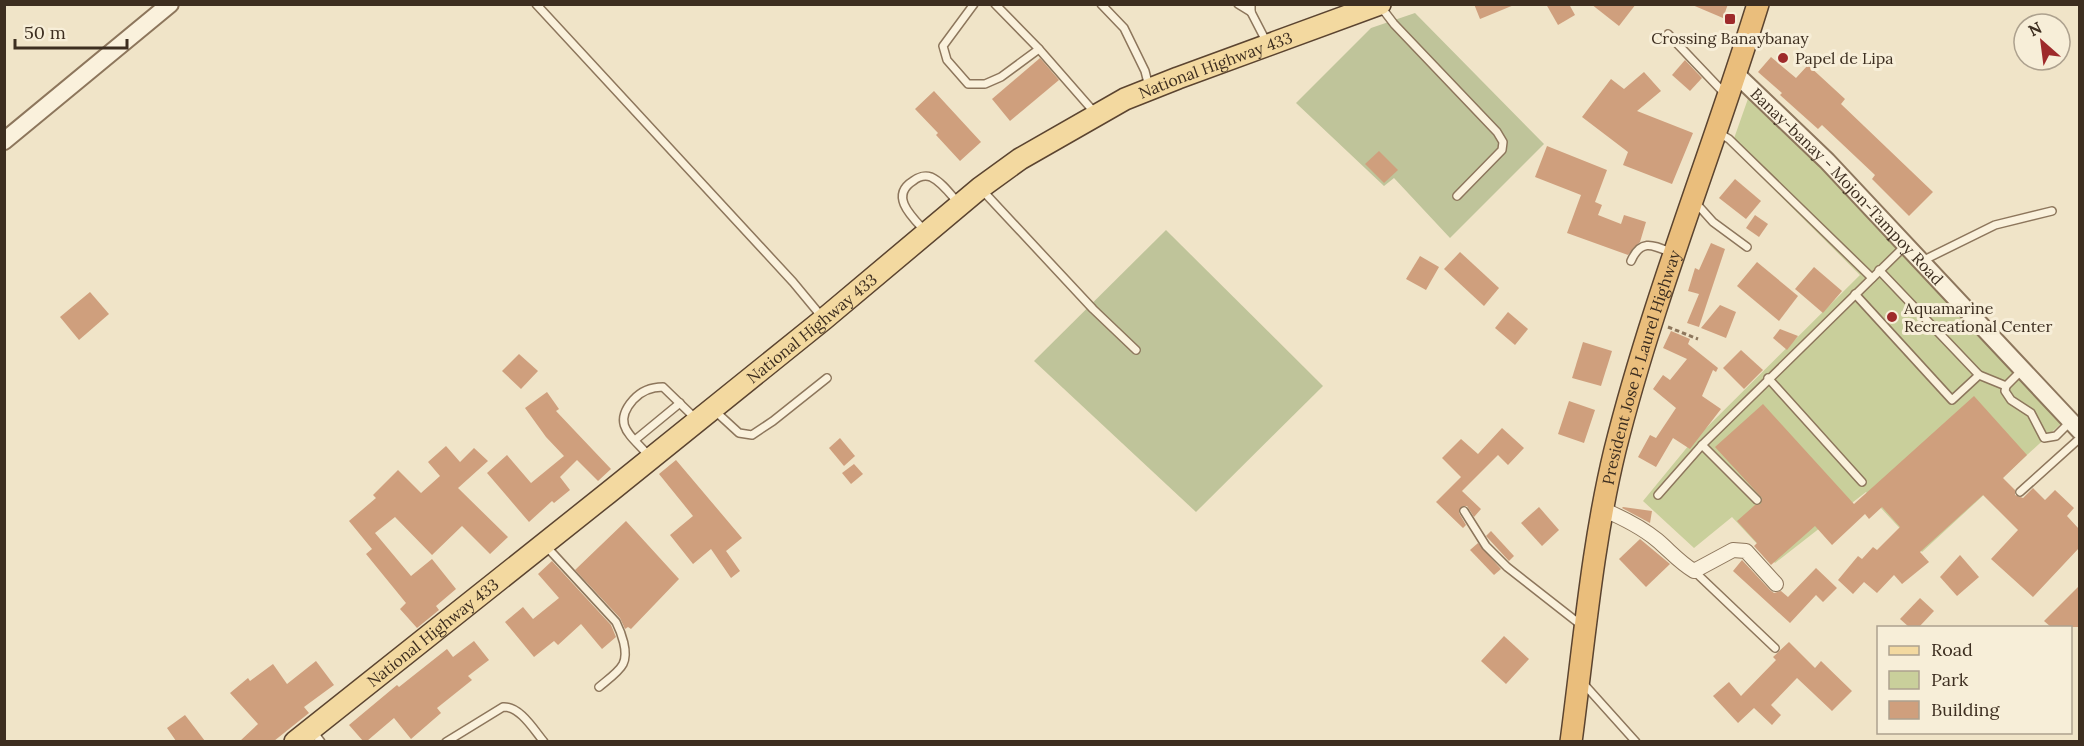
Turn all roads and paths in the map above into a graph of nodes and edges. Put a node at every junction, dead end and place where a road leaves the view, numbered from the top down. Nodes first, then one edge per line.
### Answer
1 (170, 4) edge
2 (536, 4) edge
3 (974, 4) edge
4 (995, 4) edge
5 (1101, 4) edge
6 (1238, 4) edge
7 (1758, 4) edge
8 (1380, 5) edge
9 (1251, 8) edge
10 (1668, 34) dead end
11 (1268, 45) junction
12 (1039, 49) junction
13 (1736, 74) junction
14 (1150, 89) junction
15 (1728, 96) junction
16 (1096, 114) junction
17 (1716, 132) junction
18 (4, 141) edge
19 (980, 188) junction
20 (1456, 196) dead end
21 (1693, 199) junction
22 (960, 205) junction
23 (2052, 211) dead end
24 (927, 233) junction
25 (1906, 244) junction
26 (1748, 248) dead end
27 (1675, 254) junction
28 (1631, 261) dead end
29 (1922, 261) junction
30 (1880, 270) junction
31 (1872, 278) junction
32 (1855, 294) junction
33 (824, 319) junction
34 (1653, 321) junction
35 (1698, 339) dead end
36 (1136, 350) dead end
37 (2022, 370) junction
38 (1979, 375) junction
39 (827, 378) dead end
40 (1768, 378) junction
41 (2006, 386) junction
42 (680, 403) junction
43 (704, 414) junction
44 (2075, 427) edge
45 (2079, 438) edge
46 (635, 440) junction
47 (1702, 444) junction
48 (650, 458) junction
49 (1862, 482) dead end
50 (2020, 492) dead end
51 (1658, 495) dead end
52 (1757, 500) dead end
53 (1602, 509) junction
54 (1464, 511) dead end
55 (544, 543) junction
56 (1694, 571) junction
57 (1776, 584) dead end
58 (1585, 628) junction
59 (1775, 648) dead end
60 (1579, 679) junction
61 (599, 687) dead end
62 (309, 737) edge
63 (446, 741) edge
64 (544, 741) edge
65 (1571, 741) edge
66 (1636, 741) edge

1 - 18 street
2 - 33 lane
3 - 12 lane
4 - 12 lane
5 - 14 lane
6 - 9 lane
7 - 13 highway, President Jose P. Laurel Highway
8 - 11 main road, National Highway 433
8 - 20 lane
9 - 11 lane
10 - 15 lane
11 - 14 main road, National Highway 433
12 - 16 lane
13 - 15 highway, President Jose P. Laurel Highway
13 - 25 street, Banay-banay - Mojon-Tampoy Road
14 - 16 main road, National Highway 433
15 - 17 highway, President Jose P. Laurel Highway
16 - 19 main road, National Highway 433
17 - 21 highway, President Jose P. Laurel Highway
17 - 31 lane
19 - 22 main road, National Highway 433
19 - 36 lane
21 - 26 lane
21 - 27 highway, President Jose P. Laurel Highway
22 - 24 main road, National Highway 433
22 - 24 lane
23 - 29 lane
24 - 33 main road, National Highway 433
25 - 29 street, Banay-banay - Mojon-Tampoy Road
25 - 30 lane
27 - 28 lane
27 - 34 highway, President Jose P. Laurel Highway
29 - 37 street, Banay-banay - Mojon-Tampoy Road
30 - 31 lane
30 - 38 lane
31 - 32 lane
32 - 38 lane
32 - 40 lane
33 - 43 main road, National Highway 433
34 - 35 path
34 - 53 highway, President Jose P. Laurel Highway
37 - 41 lane
37 - 44 street, Banay-banay - Mojon-Tampoy Road
38 - 41 lane
39 - 43 lane
40 - 47 lane
40 - 49 lane
41 - 44 lane
42 - 43 lane
42 - 46 lane
42 - 46 lane
43 - 48 main road, National Highway 433
45 - 50 lane
46 - 48 lane
47 - 51 lane
47 - 52 lane
48 - 55 main road, National Highway 433
53 - 56 street
53 - 58 highway, President Jose P. Laurel Highway
54 - 58 lane
55 - 61 lane
55 - 62 main road, National Highway 433
56 - 57 street
56 - 59 lane
58 - 60 highway, President Jose P. Laurel Highway
60 - 65 highway, President Jose P. Laurel Highway
60 - 66 lane
63 - 64 lane

